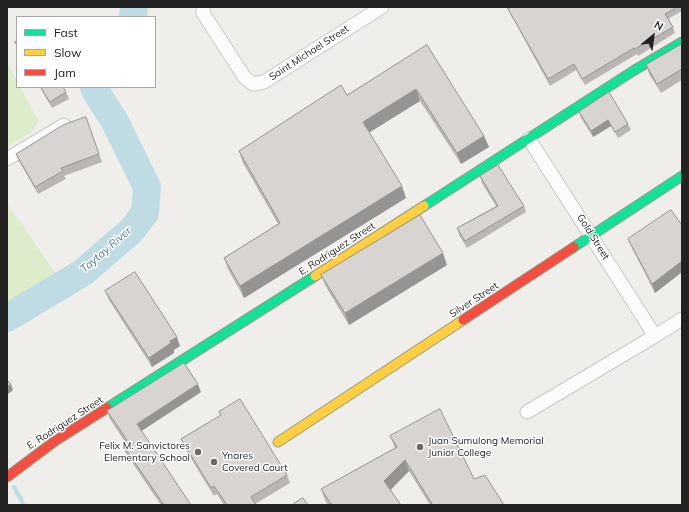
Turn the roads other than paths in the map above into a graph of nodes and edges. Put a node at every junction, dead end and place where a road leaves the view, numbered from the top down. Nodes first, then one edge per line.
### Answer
1 (203, 7) edge
2 (382, 7) edge
3 (682, 42) edge
4 (64, 124) edge
5 (529, 139) junction
6 (7, 159) edge
7 (682, 176) edge
8 (592, 236) junction
9 (682, 319) edge
10 (655, 336) junction
11 (527, 412) dead end
12 (278, 442) dead end
13 (7, 477) edge

1 - 2 street, Saint Michael Street
3 - 5 street, E. Rodriguez Street
4 - 6 street
5 - 8 street, Gold Street
5 - 13 street, E. Rodriguez Street
7 - 8 street, Silver Street
8 - 10 street, Gold Street
8 - 12 street, Silver Street
9 - 10 street
10 - 11 street

